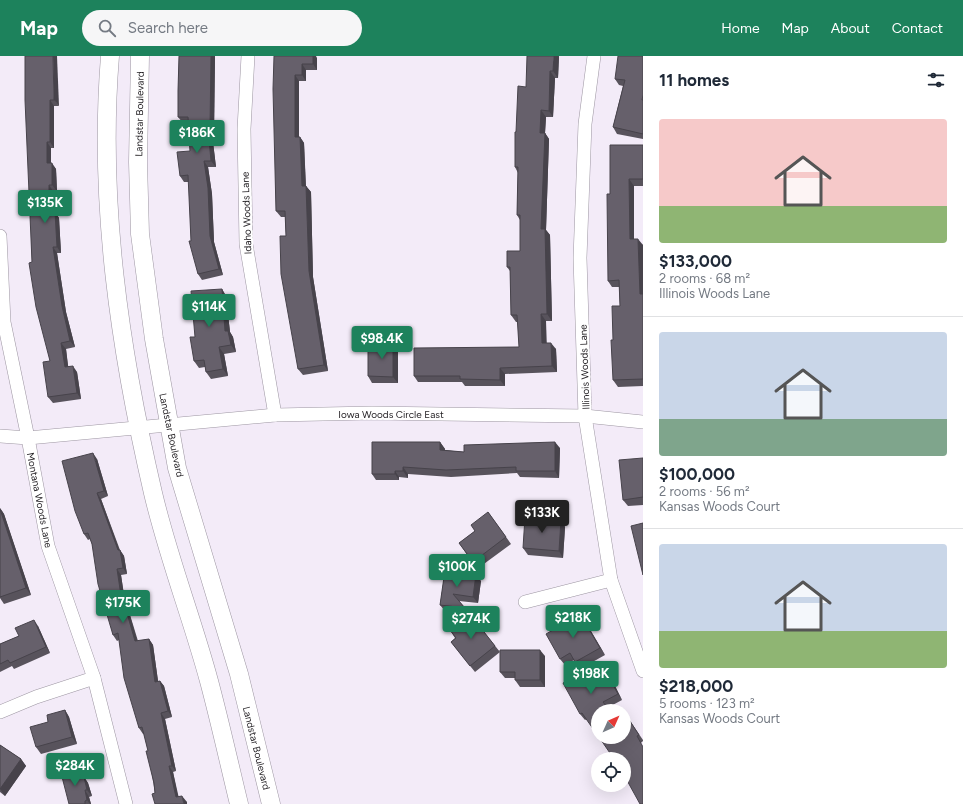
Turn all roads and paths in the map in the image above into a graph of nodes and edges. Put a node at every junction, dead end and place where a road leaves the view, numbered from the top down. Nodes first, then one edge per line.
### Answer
1 (110, 56) edge
2 (140, 56) edge
3 (248, 56) edge
4 (594, 56) edge
5 (0, 236) edge
6 (0, 261) edge
7 (275, 415) junction
8 (585, 416) junction
9 (643, 422) edge
10 (169, 425) junction
11 (139, 428) junction
12 (0, 436) edge
13 (28, 438) junction
14 (612, 580) junction
15 (525, 602) dead end
16 (643, 671) edge
17 (94, 678) junction
18 (0, 712) edge
19 (126, 804) edge
20 (239, 804) edge
21 (271, 804) edge

1 - 11 street
2 - 10 street, Landstar Boulevard
3 - 7 street, Idaho Woods Lane
4 - 8 street, Illinois Woods Lane
5 - 6 street, Montana Woods Lane
6 - 13 street, Montana Woods Lane
7 - 8 street, Iowa Woods Circle East
7 - 10 street, Iowa Woods Circle East
8 - 9 street, Iowa Woods Circle East
8 - 14 street, Illinois Woods Lane
10 - 11 street, Iowa Woods Circle East
10 - 21 street, Landstar Boulevard
11 - 13 street, Iowa Woods Circle East
11 - 20 street
12 - 13 street, Iowa Woods Circle East
13 - 17 street, Montana Woods Lane
14 - 15 street
14 - 16 street, Illinois Woods Lane
17 - 18 street
17 - 19 street, Montana Woods Lane

